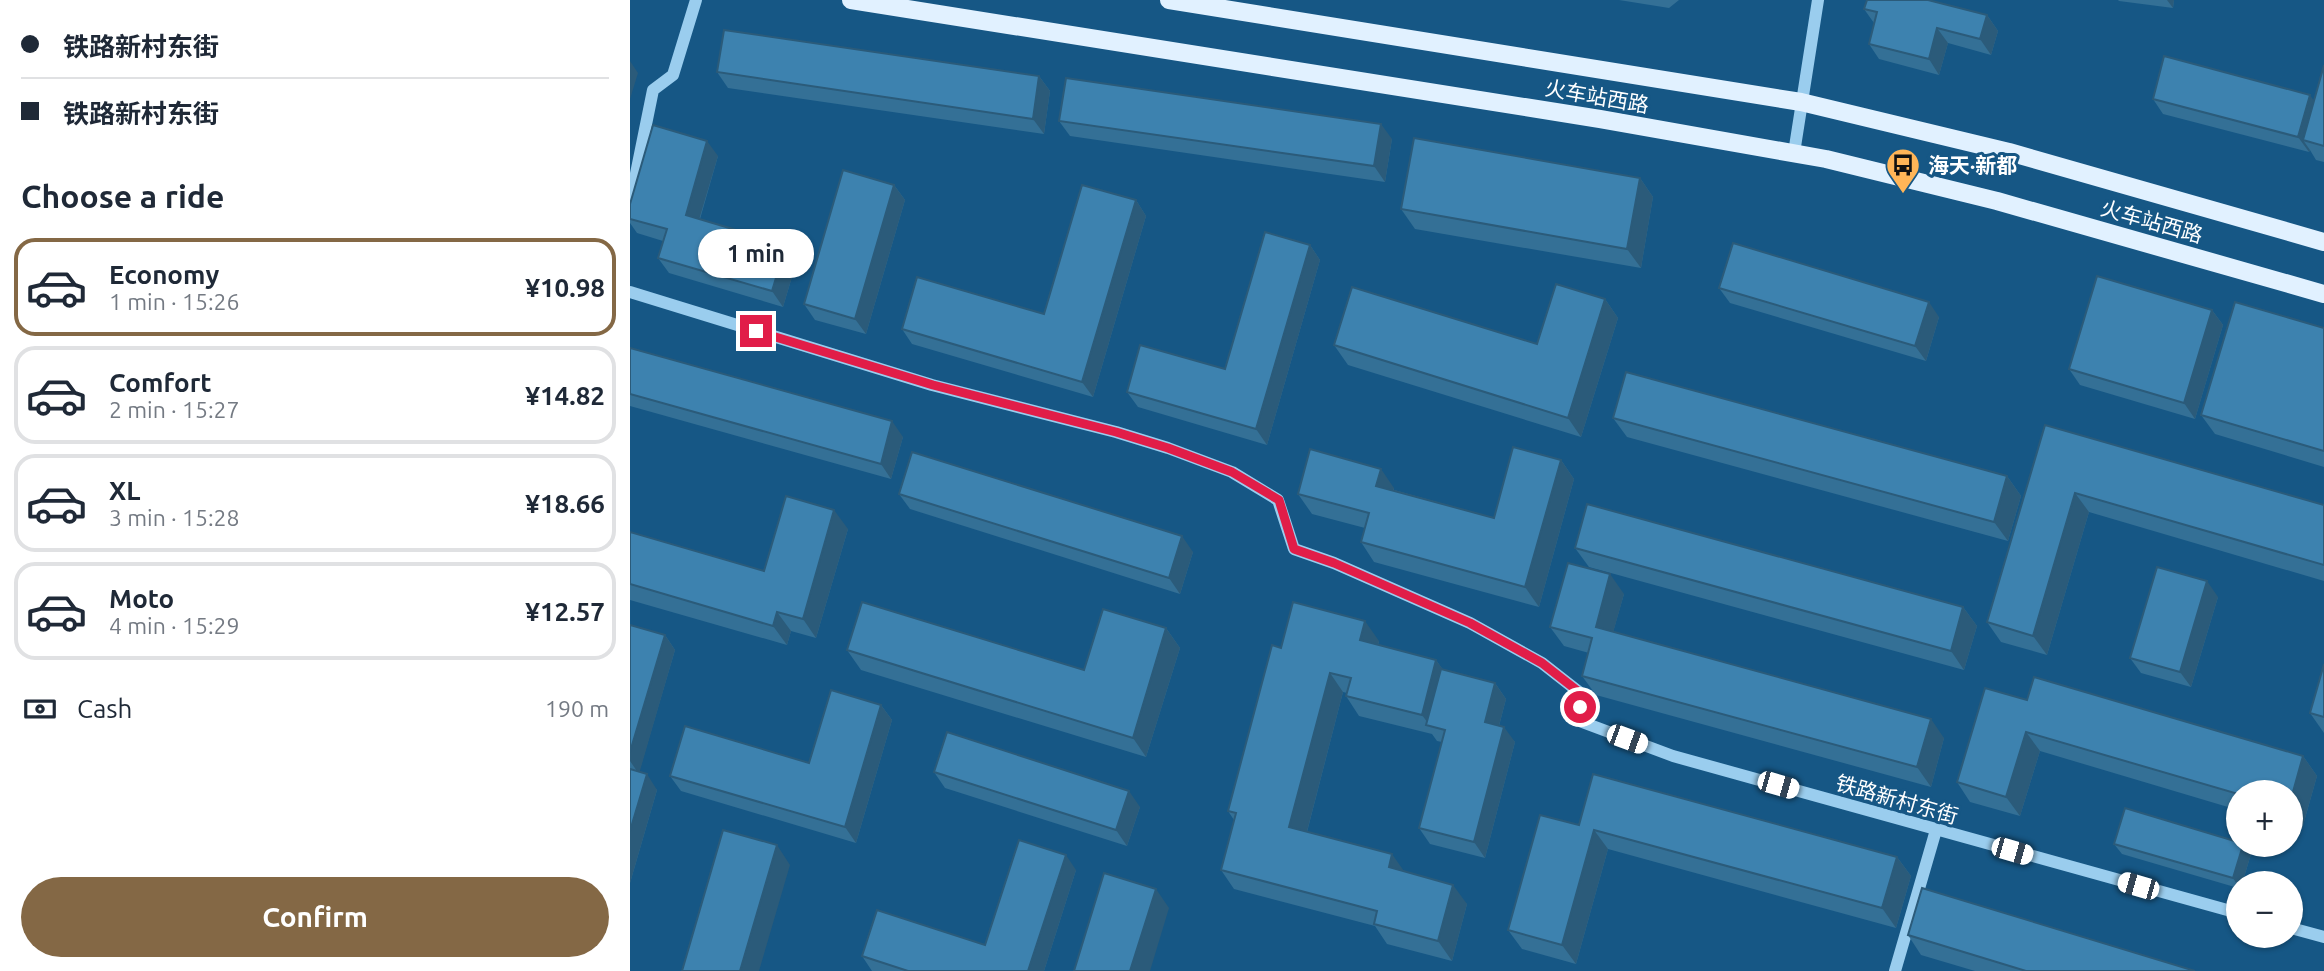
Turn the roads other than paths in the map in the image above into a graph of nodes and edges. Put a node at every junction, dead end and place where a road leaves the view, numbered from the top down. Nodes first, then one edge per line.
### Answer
1 (696, 0) edge
2 (850, 0) edge
3 (1169, 0) edge
4 (1818, 0) edge
5 (1801, 102) junction
6 (1794, 153) junction
7 (630, 203) edge
8 (2324, 242) edge
9 (630, 292) edge
10 (2324, 294) edge
11 (1936, 830) junction
12 (2226, 910) edge
13 (2303, 931) edge
14 (2324, 937) edge
15 (1895, 971) edge

1 - 7 street
2 - 6 main road, 火车站西路
3 - 5 main road, 火车站西路
4 - 5 street
5 - 6 street
5 - 8 main road, 火车站西路
6 - 10 main road, 火车站西路
9 - 11 street, 铁路新村东街
11 - 12 street, 铁路新村东街
11 - 15 street
13 - 14 street

